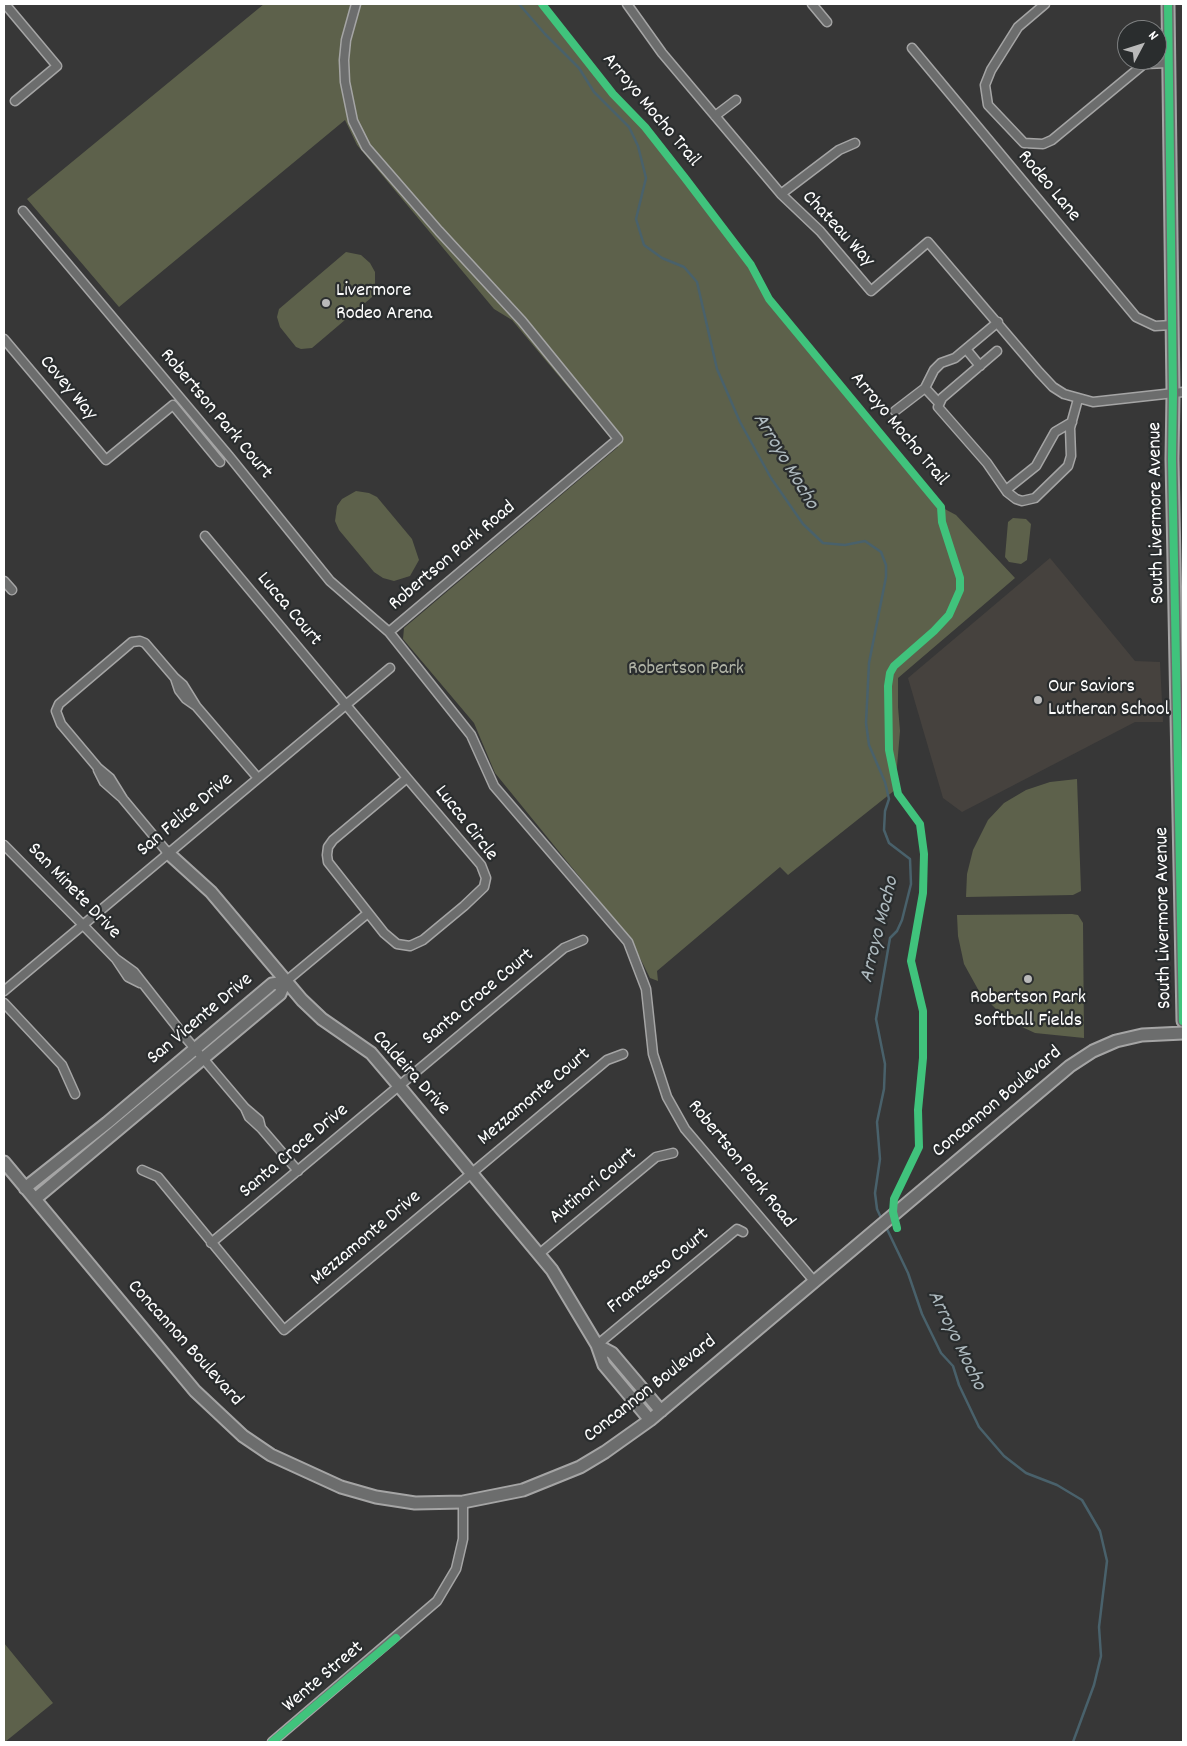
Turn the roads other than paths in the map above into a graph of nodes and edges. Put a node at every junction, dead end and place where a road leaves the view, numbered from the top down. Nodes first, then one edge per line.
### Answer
1 (5, 4) edge
2 (356, 4) edge
3 (812, 4) edge
4 (1045, 4) edge
5 (1168, 4) edge
6 (631, 5) edge
7 (827, 22) dead end
8 (912, 48) dead end
9 (1170, 63) junction
10 (736, 100) dead end
11 (15, 101) dead end
12 (715, 116) junction
13 (855, 143) dead end
14 (781, 194) junction
15 (23, 211) dead end
16 (998, 322) junction
17 (1172, 325) junction
18 (4, 339) edge
19 (966, 349) junction
20 (997, 352) dead end
21 (980, 366) junction
22 (925, 388) junction
23 (1178, 392) edge
24 (1078, 399) junction
25 (939, 402) junction
26 (895, 412) dead end
27 (1072, 422) junction
28 (220, 462) dead end
29 (1006, 490) junction
30 (205, 536) dead end
31 (4, 581) edge
32 (12, 590) dead end
33 (389, 632) junction
34 (390, 668) dead end
35 (346, 705) junction
36 (257, 777) junction
37 (407, 778) junction
38 (4, 838) edge
39 (6, 847) edge
40 (168, 853) junction
41 (368, 914) junction
42 (84, 924) junction
43 (583, 940) dead end
44 (285, 982) junction
45 (4, 991) edge
46 (4, 1003) edge
47 (1183, 1021) edge
48 (1183, 1033) edge
49 (195, 1049) junction
50 (623, 1054) dead end
51 (203, 1058) junction
52 (399, 1086) junction
53 (75, 1094) dead end
54 (672, 1153) dead end
55 (4, 1162) edge
56 (142, 1170) dead end
57 (298, 1171) junction
58 (4, 1172) edge
59 (470, 1173) junction
60 (22, 1185) junction
61 (35, 1199) junction
62 (743, 1232) dead end
63 (211, 1243) junction
64 (539, 1254) junction
65 (814, 1281) junction
66 (597, 1345) junction
67 (661, 1411) junction
68 (650, 1420) junction
69 (463, 1502) junction
70 (272, 1742) edge

1 - 11 street
2 - 33 street, Robertson Park Road
3 - 7 street
4 - 9 street
5 - 9 main road, South Livermore Avenue
6 - 12 street, Chateau Way
8 - 17 street, Rodeo Lane
9 - 17 main road, South Livermore Avenue
10 - 12 street
12 - 14 street, Chateau Way
13 - 14 street
14 - 16 street, Chateau Way
15 - 33 street, Robertson Park Court
16 - 19 street
16 - 24 street, Chateau Way
17 - 23 main road, South Livermore Avenue
18 - 28 street, Covey Way
19 - 21 street
19 - 22 street
20 - 21 street
21 - 25 street
22 - 25 street
22 - 26 street
23 - 24 street, Chateau Way
23 - 47 main road, South Livermore Avenue
24 - 27 street
25 - 29 street
27 - 29 street
27 - 29 street
30 - 35 street, Lucca Court
31 - 32 street
33 - 65 street, Robertson Park Road
34 - 35 street, San Felice Drive
35 - 36 street, San Felice Drive
35 - 37 street, Lucca Circle
36 - 40 street, San Felice Drive
36 - 40 street
37 - 41 street, Lucca Circle
37 - 41 street, Lucca Circle
38 - 39 street, San Minete Drive
39 - 42 street, San Minete Drive
40 - 42 street, San Felice Drive
40 - 44 main road, Caldeira Drive
41 - 44 street
42 - 45 street, San Felice Drive
42 - 49 street, San Minete Drive
43 - 52 street, Santa Croce Court
44 - 49 main road, San Vicente Drive
44 - 51 main road, San Vicente Drive
44 - 52 main road, Caldeira Drive
46 - 53 street
48 - 65 main road, Concannon Boulevard
49 - 51 street, San Minete Drive
49 - 60 main road, San Vicente Drive
50 - 59 street, Mezzamonte Court
51 - 57 street, San Minete Drive
51 - 61 main road, San Vicente Drive
52 - 57 street, Santa Croce Drive
52 - 59 main road, Caldeira Drive
54 - 64 street, Autinori Court
55 - 60 main road, Concannon Boulevard
56 - 63 street
57 - 63 street, Santa Croce Drive
58 - 60 main road, Concannon Boulevard
59 - 63 street, Mezzamonte Drive
59 - 64 main road, Caldeira Drive
60 - 61 main road, Concannon Boulevard
61 - 69 main road, Concannon Boulevard
62 - 66 street, Francesco Court
64 - 66 main road, Caldeira Drive
65 - 67 main road, Concannon Boulevard
66 - 67 main road, Caldeira Drive
66 - 68 main road, Caldeira Drive
67 - 68 main road, Concannon Boulevard
68 - 69 main road, Concannon Boulevard
69 - 70 street, Wente Street

